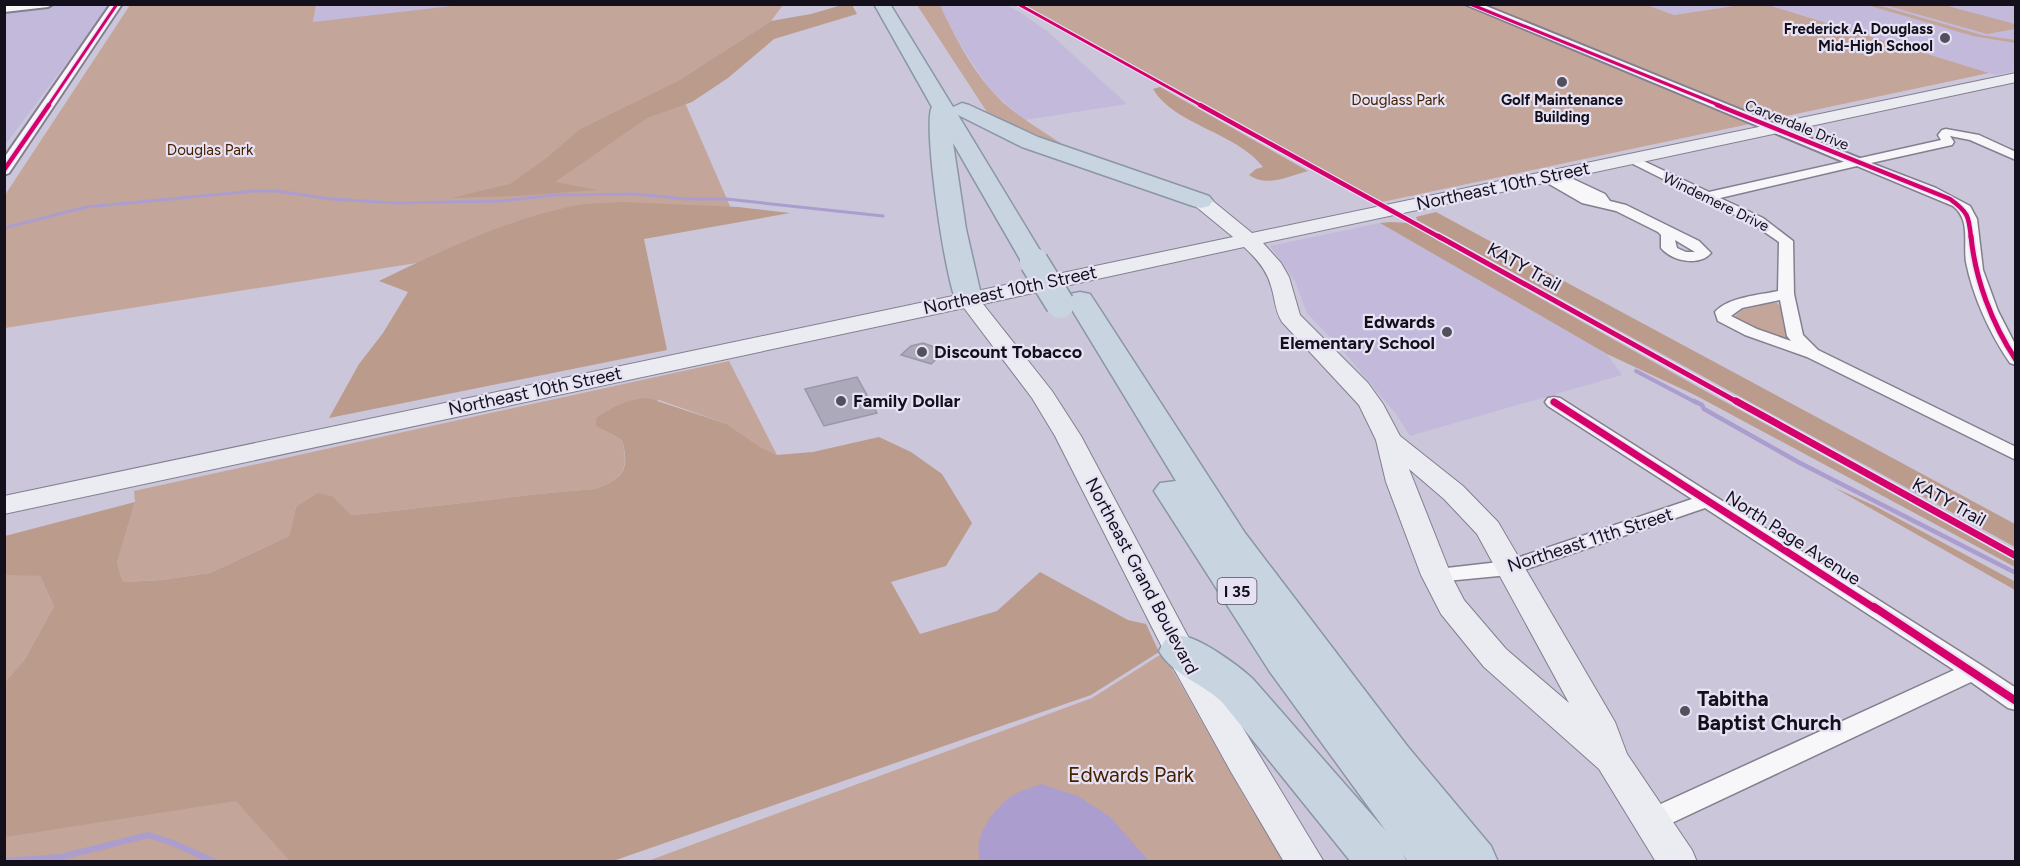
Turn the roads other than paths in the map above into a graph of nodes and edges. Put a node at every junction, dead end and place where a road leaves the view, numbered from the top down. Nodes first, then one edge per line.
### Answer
1 (48, 4) edge
2 (117, 4) edge
3 (882, 4) edge
4 (898, 4) edge
5 (1470, 4) edge
6 (4, 9) edge
7 (2016, 77) edge
8 (951, 106) junction
9 (1774, 129) junction
10 (1948, 142) junction
11 (1993, 148) junction
12 (2016, 156) edge
13 (1629, 159) junction
14 (1859, 163) junction
15 (4, 170) edge
16 (1549, 176) junction
17 (1706, 196) junction
18 (1202, 201) joint
19 (1663, 229) dead end
20 (1247, 240) junction
21 (1786, 294) junction
22 (968, 299) junction
23 (1070, 302) junction
24 (1813, 354) junction
25 (2016, 360) edge
26 (1554, 402) dead end
27 (1389, 440) junction
28 (2016, 454) edge
29 (1707, 501) junction
30 (4, 505) edge
31 (1509, 568) junction
32 (1437, 575) junction
33 (1180, 651) junction
34 (1973, 671) junction
35 (2016, 701) edge
36 (1611, 759) junction
37 (1650, 821) junction
38 (1305, 861) edge
39 (1382, 861) edge
40 (1438, 861) edge
41 (1473, 861) edge
42 (1678, 861) edge

1 - 6 street
2 - 15 street
3 - 8 highway, I 35
4 - 8 highway, I 35
5 - 9 street, Carverdale Drive
7 - 9 main road, Northeast 10th Street
8 - 18 highway
8 - 22 highway
8 - 23 highway, I 35, bridge
9 - 13 main road, Northeast 10th Street
9 - 14 street, Carverdale Drive
10 - 11 street
10 - 11 street
10 - 14 street
11 - 12 street
13 - 16 main road, Northeast 10th Street
13 - 17 street, Windemere Drive
14 - 17 street
14 - 25 street, Carverdale Drive
16 - 19 street
16 - 20 main road, Northeast 10th Street
17 - 21 street, Windemere Drive
18 - 20 main road
20 - 22 main road, Northeast 10th Street
20 - 27 main road
21 - 24 street, Windemere Drive
21 - 24 street, Windemere Drive
22 - 30 main road, Northeast 10th Street
22 - 33 main road, Northeast Grand Boulevard
23 - 40 highway, I 35
23 - 41 highway, I 35
24 - 28 street, Windemere Drive
26 - 29 street, North Page Avenue
27 - 31 main road
27 - 32 main road
29 - 31 street, Northeast 11th Street
29 - 34 street, North Page Avenue
31 - 32 street, Northeast 11th Street
31 - 36 main road
32 - 36 main road
33 - 38 main road, Northeast Grand Boulevard
33 - 39 highway
34 - 35 street, North Page Avenue
34 - 37 street
36 - 37 main road
37 - 42 main road

